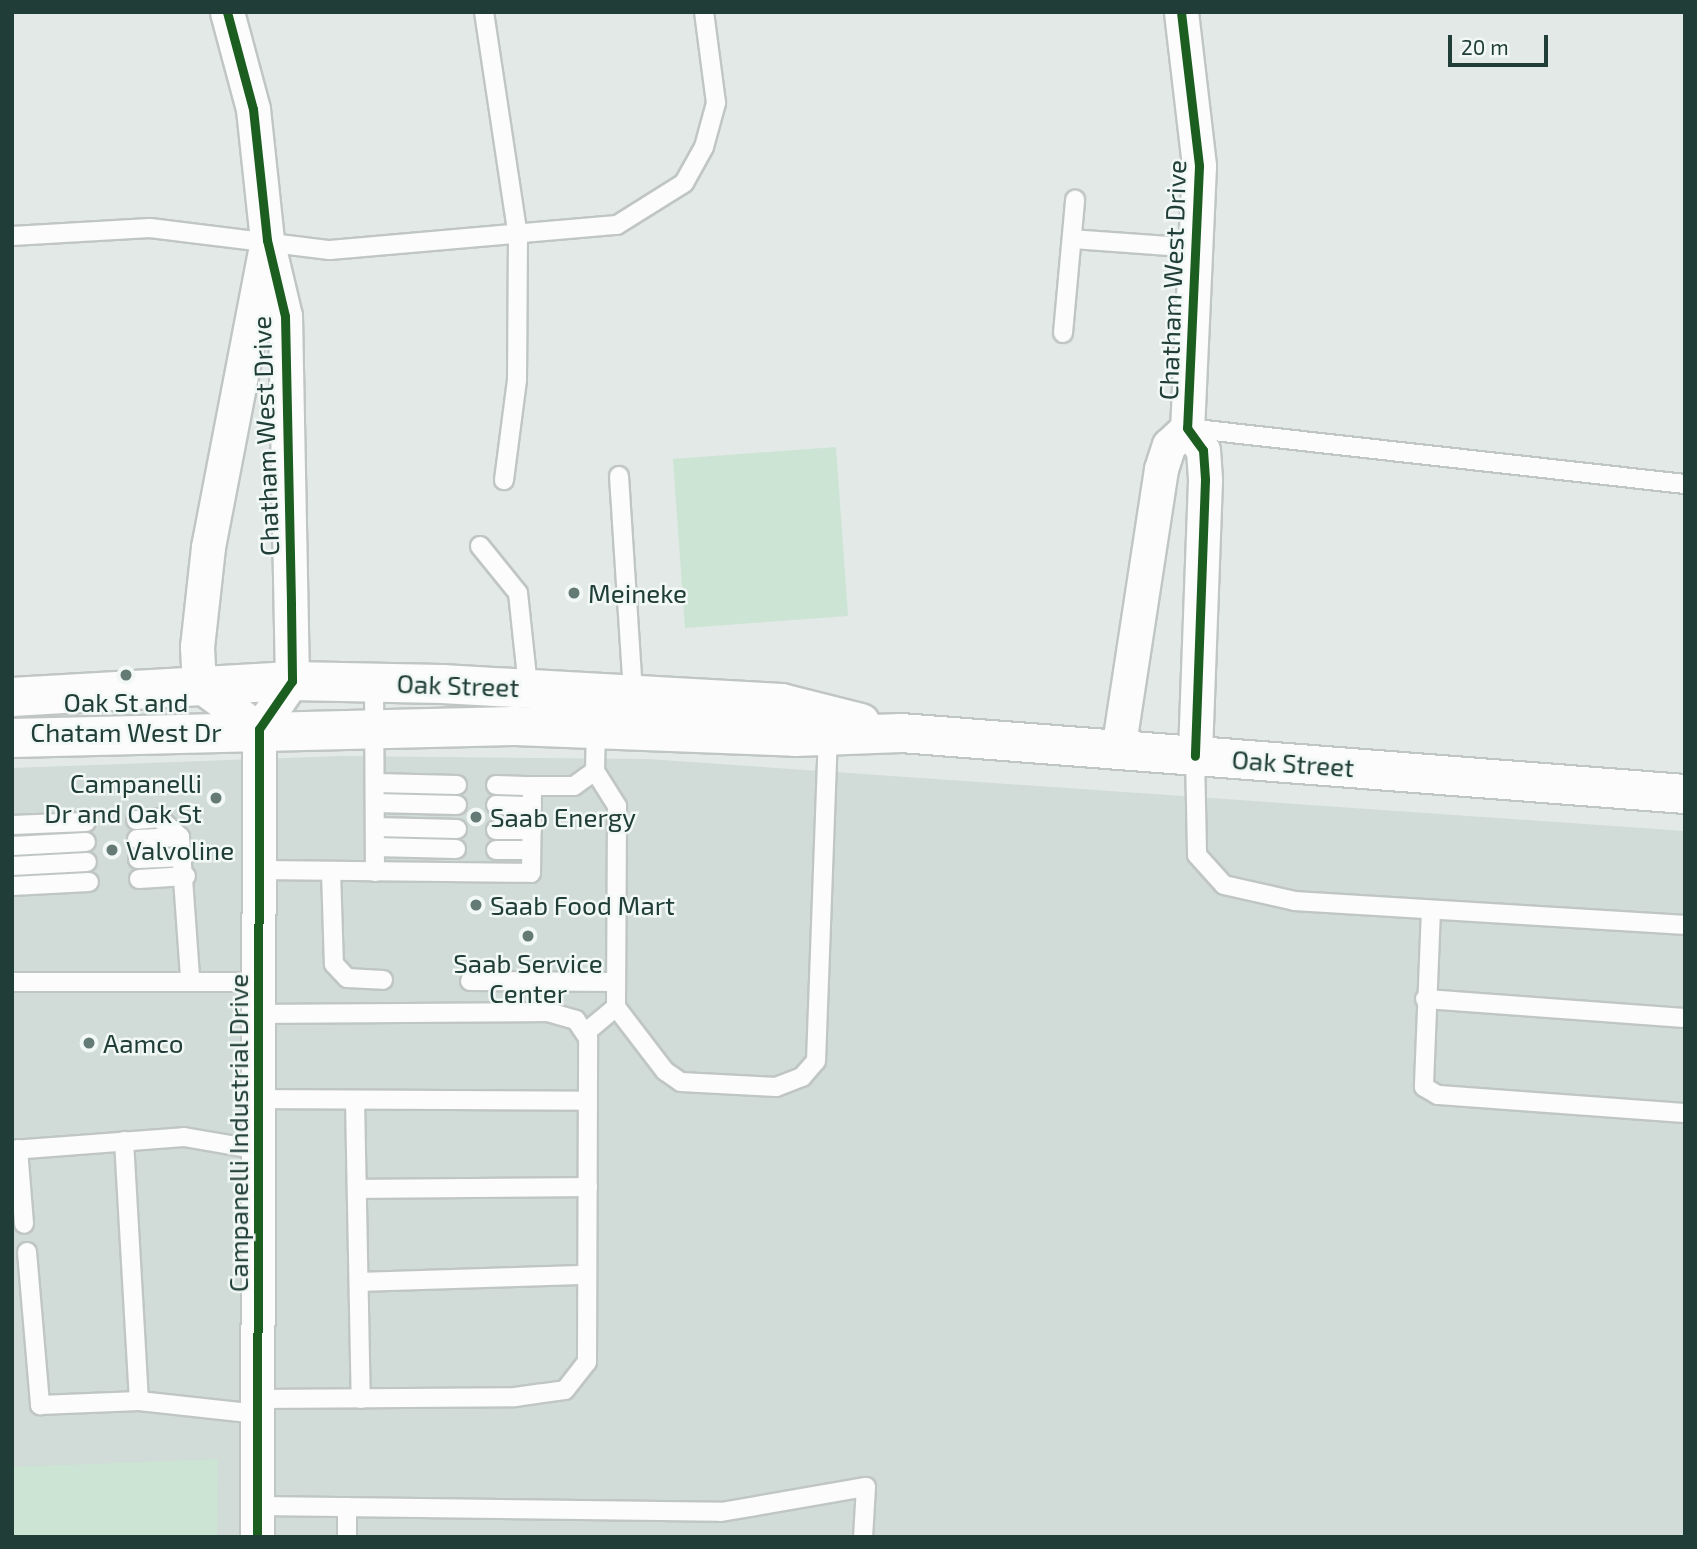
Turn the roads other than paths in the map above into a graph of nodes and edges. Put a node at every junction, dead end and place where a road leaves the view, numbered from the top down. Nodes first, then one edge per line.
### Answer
1 (227, 12) edge
2 (484, 12) edge
3 (704, 12) edge
4 (1181, 12) edge
5 (1075, 200) dead end
6 (12, 236) edge
7 (518, 237) junction
8 (1072, 239) junction
9 (267, 240) junction
10 (1198, 248) junction
11 (1063, 333) dead end
12 (1187, 428) junction
13 (619, 476) dead end
14 (504, 480) dead end
15 (1685, 484) edge
16 (480, 546) dead end
17 (292, 681) junction
18 (374, 682) junction
19 (199, 685) junction
20 (528, 687) junction
21 (12, 697) edge
22 (609, 703) junction
23 (829, 725) junction
24 (375, 728) junction
25 (259, 729) junction
26 (12, 738) edge
27 (1118, 750) junction
28 (1195, 756) junction
29 (595, 771) junction
30 (375, 783) junction
31 (457, 785) dead end
32 (496, 785) dead end
33 (532, 786) junction
34 (1685, 794) edge
35 (375, 803) junction
36 (457, 804) dead end
37 (496, 805) dead end
38 (532, 806) junction
39 (136, 820) dead end
40 (86, 822) dead end
41 (12, 825) edge
42 (375, 827) junction
43 (457, 829) dead end
44 (496, 830) dead end
45 (531, 830) junction
46 (180, 837) junction
47 (136, 839) dead end
48 (86, 842) dead end
49 (12, 846) edge
50 (375, 847) junction
51 (456, 849) dead end
52 (496, 850) dead end
53 (531, 850) junction
54 (184, 857) junction
55 (138, 859) dead end
56 (88, 862) dead end
57 (12, 866) edge
58 (261, 870) junction
59 (331, 871) junction
60 (375, 872) junction
61 (186, 876) junction
62 (139, 878) dead end
63 (89, 882) dead end
64 (12, 886) edge
65 (1431, 910) junction
66 (1685, 925) edge
67 (190, 978) junction
68 (383, 980) dead end
69 (470, 981) dead end
70 (12, 982) edge
71 (616, 982) junction
72 (260, 998) junction
73 (1425, 999) junction
74 (616, 1007) junction
75 (1685, 1018) edge
76 (585, 1033) junction
77 (259, 1099) junction
78 (355, 1100) junction
79 (588, 1101) junction
80 (1685, 1113) edge
81 (124, 1141) junction
82 (15, 1149) edge
83 (258, 1150) junction
84 (588, 1187) junction
85 (357, 1189) junction
86 (24, 1224) dead end
87 (27, 1252) dead end
88 (587, 1276) junction
89 (359, 1282) junction
90 (361, 1399) junction
91 (139, 1401) junction
92 (258, 1407) junction
93 (347, 1507) junction
94 (257, 1521) edge
95 (347, 1537) edge
96 (863, 1537) edge

1 - 9 street, Chatham West Drive
2 - 7 lane
3 - 7 lane
4 - 10 street, Chatham West Drive
5 - 8 lane
6 - 9 lane
7 - 9 lane
7 - 14 lane
8 - 10 lane
8 - 11 lane
9 - 17 street, Chatham West Drive
9 - 19 street, Chatham West Drive
10 - 12 street, Chatham West Drive
12 - 15 lane
12 - 27 street, Chatham West Drive
12 - 28 street, Chatham West Drive
13 - 22 lane
16 - 20 lane
17 - 18 main road, Oak Street
17 - 19 main road, Oak Street
17 - 25 street
18 - 20 main road, Oak Street
18 - 24 lane
19 - 21 main road, Oak Street
19 - 25 street
20 - 22 main road, Oak Street
22 - 23 main road, Oak Street
22 - 23 main road, Oak Street
22 - 24 main road, Oak Street
22 - 29 lane
23 - 27 main road, Oak Street
23 - 74 lane
24 - 25 main road, Oak Street
24 - 30 lane
25 - 26 main road, Oak Street
25 - 58 street, Campanelli Industrial Drive
27 - 28 main road, Oak Street
28 - 34 main road, Oak Street
28 - 65 lane
29 - 33 lane
29 - 71 lane
30 - 31 lane
30 - 35 lane
32 - 33 lane
33 - 38 lane
35 - 36 lane
35 - 42 lane
37 - 38 lane
38 - 45 lane
39 - 46 lane
40 - 41 lane
42 - 43 lane
42 - 50 lane
44 - 45 lane
45 - 53 lane
46 - 47 lane
46 - 54 lane
48 - 49 lane
50 - 51 lane
50 - 60 lane
52 - 53 lane
53 - 60 lane
54 - 55 lane
54 - 61 lane
56 - 57 lane
58 - 59 lane
58 - 72 street, Campanelli Industrial Drive
59 - 60 lane
59 - 68 lane
61 - 62 lane
61 - 67 lane
63 - 64 lane
65 - 66 lane
65 - 73 lane
67 - 70 lane
67 - 72 lane
69 - 71 lane
71 - 74 lane
72 - 76 lane
72 - 77 street, Campanelli Industrial Drive
73 - 75 lane
73 - 80 lane
74 - 76 lane
76 - 79 lane
77 - 78 lane
77 - 83 street, Campanelli Industrial Drive
78 - 79 lane
78 - 85 lane
79 - 84 lane
81 - 82 lane
81 - 83 lane
81 - 91 lane
82 - 86 lane
83 - 92 street, Campanelli Industrial Drive
84 - 85 lane
84 - 88 lane
85 - 89 lane
87 - 91 lane
88 - 89 lane
88 - 90 lane
89 - 90 lane
90 - 92 lane
91 - 92 lane
92 - 94 street, Campanelli Industrial Drive
93 - 94 lane
93 - 95 lane
93 - 96 lane

